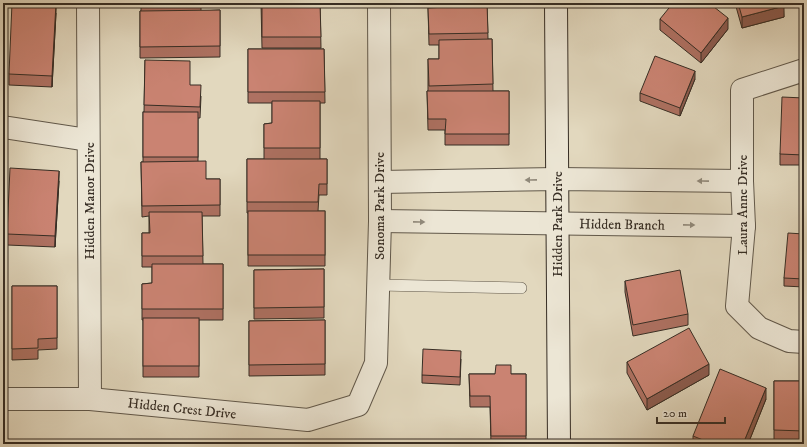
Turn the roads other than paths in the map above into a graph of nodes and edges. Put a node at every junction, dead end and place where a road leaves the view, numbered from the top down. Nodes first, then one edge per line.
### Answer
1 (88, 3) edge
2 (379, 3) edge
3 (556, 3) edge
4 (804, 70) edge
5 (3, 127) edge
6 (88, 140) junction
7 (557, 179) junction
8 (742, 181) junction
9 (380, 182) junction
10 (380, 221) junction
11 (557, 223) junction
12 (744, 226) junction
13 (378, 285) junction
14 (522, 288) dead end
15 (804, 342) edge
16 (3, 399) edge
17 (90, 399) junction
18 (358, 405) joint
19 (559, 444) edge

1 - 6 street, Hidden Manor Drive
2 - 9 street, Sonoma Park Drive
3 - 7 street, Hidden Park Drive
4 - 8 street, Laura Anne Drive
5 - 6 street
6 - 17 street, Hidden Manor Drive
8 -> 7 street
7 -> 9 street
7 - 11 street, Hidden Park Drive
8 - 12 street, Laura Anne Drive
9 - 10 street, Sonoma Park Drive
10 -> 11 street, Hidden Branch
10 - 13 street, Sonoma Park Drive
11 -> 12 street, Hidden Branch
11 - 19 street, Hidden Park Drive
12 - 15 street, Laura Anne Drive
13 - 14 lane
13 - 18 street, Sonoma Park Drive
16 - 17 street, Hidden Crest Drive
17 - 18 street, Hidden Crest Drive

